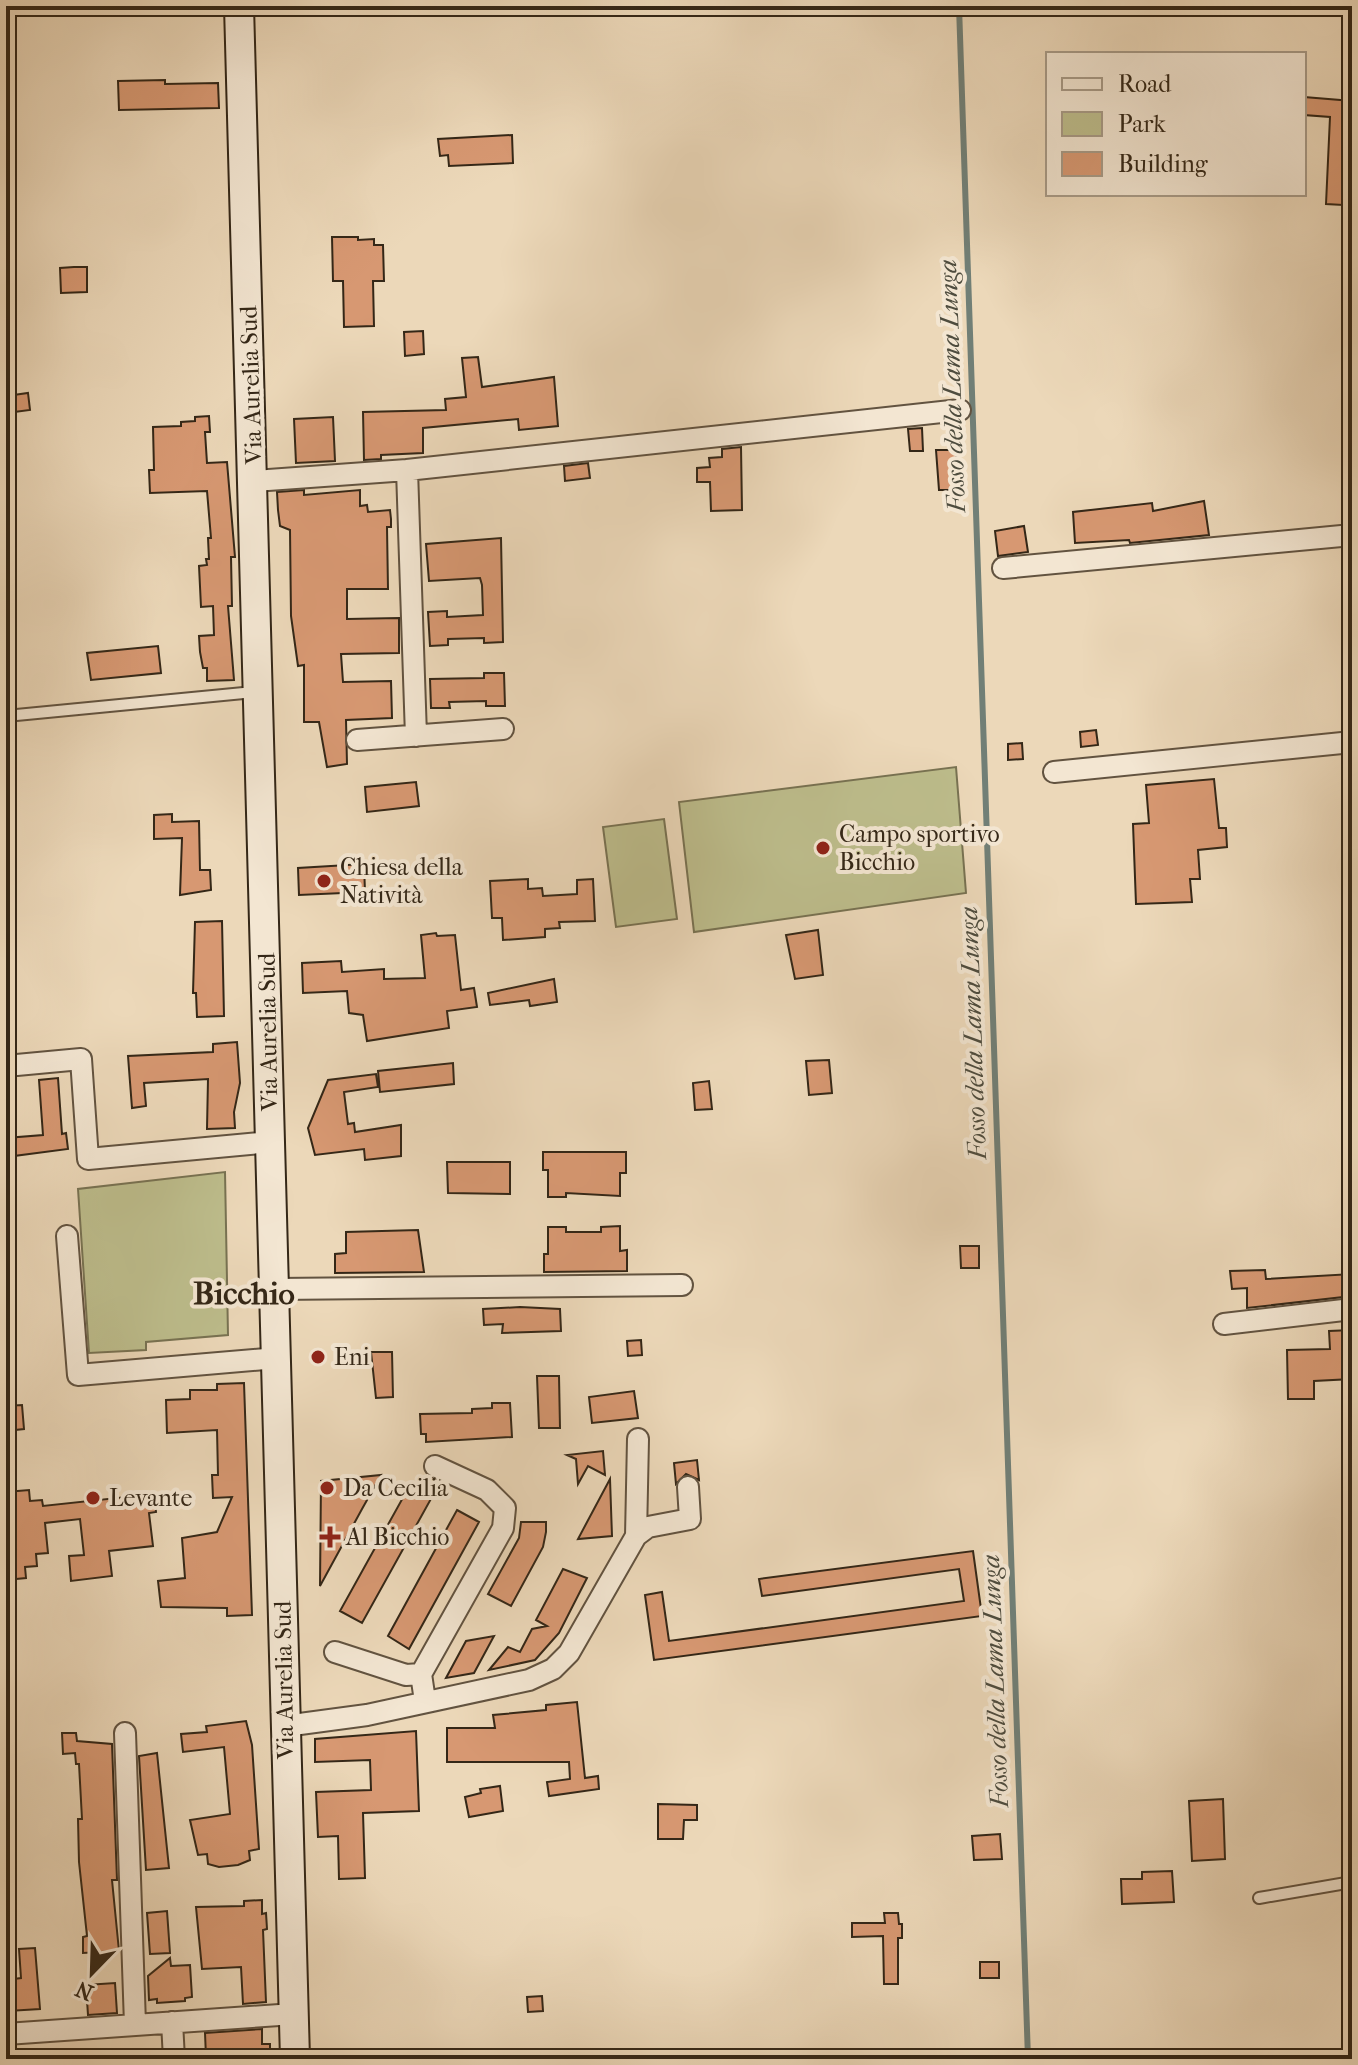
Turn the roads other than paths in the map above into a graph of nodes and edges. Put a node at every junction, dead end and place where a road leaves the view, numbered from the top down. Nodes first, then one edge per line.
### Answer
1 (239, 6) edge
2 (960, 410) dead end
3 (407, 470) junction
4 (254, 481) junction
5 (1352, 535) edge
6 (1003, 568) dead end
7 (260, 691) junction
8 (6, 716) edge
9 (503, 729) dead end
10 (416, 736) junction
11 (357, 740) dead end
12 (1352, 742) edge
13 (1054, 772) dead end
14 (6, 1066) edge
15 (271, 1142) junction
16 (67, 1236) dead end
17 (682, 1285) dead end
18 (276, 1289) junction
19 (1352, 1309) edge
20 (1224, 1324) dead end
21 (277, 1358) junction
22 (638, 1439) dead end
23 (435, 1466) dead end
24 (688, 1487) dead end
25 (636, 1536) junction
26 (335, 1652) dead end
27 (421, 1674) junction
28 (425, 1701) junction
29 (285, 1726) junction
30 (125, 1733) dead end
31 (1352, 1882) edge
32 (1259, 1898) dead end
33 (294, 2014) junction
34 (172, 2022) junction
35 (135, 2024) junction
36 (6, 2034) edge
37 (174, 2059) edge
38 (295, 2059) edge

1 - 4 main road, Via Aurelia Sud
2 - 3 street
3 - 4 street
3 - 10 street
4 - 7 main road, Via Aurelia Sud
5 - 6 street
7 - 8 lane
7 - 15 main road, Via Aurelia Sud
9 - 10 street
10 - 11 street
12 - 13 street
14 - 15 street
15 - 18 main road, Via Aurelia Sud
16 - 21 street
17 - 18 street
18 - 21 main road, Via Aurelia Sud
19 - 20 street
21 - 29 main road, Via Aurelia Sud
22 - 25 street
23 - 27 street
24 - 25 street
25 - 28 street
26 - 27 street
27 - 28 street
28 - 29 street
29 - 33 main road, Via Aurelia Sud
30 - 35 street
31 - 32 lane
33 - 34 street
33 - 38 main road, Via Aurelia Sud
34 - 35 street
34 - 37 street
35 - 36 street

